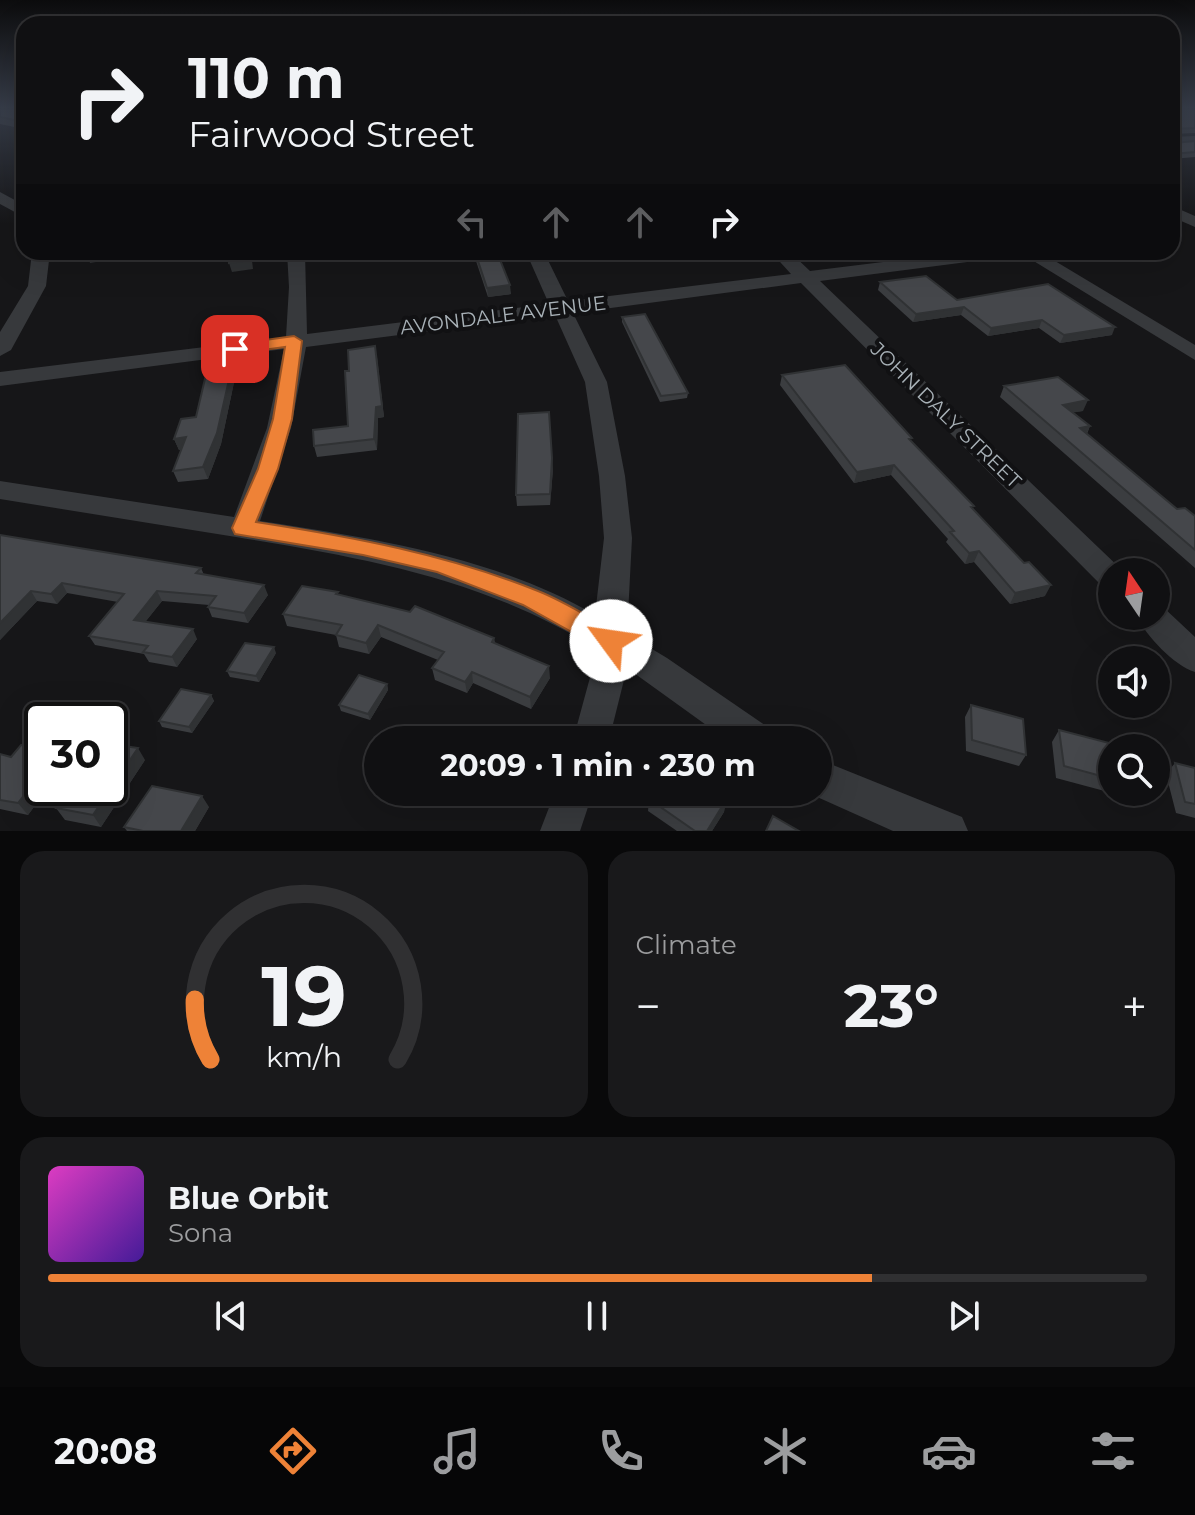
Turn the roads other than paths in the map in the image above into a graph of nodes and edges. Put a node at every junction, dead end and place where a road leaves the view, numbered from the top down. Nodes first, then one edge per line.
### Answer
1 (40, 260) edge
2 (296, 260) edge
3 (539, 260) edge
4 (788, 260) edge
5 (942, 260) edge
6 (1041, 260) edge
7 (806, 277) junction
8 (560, 309) junction
9 (294, 341) junction
10 (0, 350) edge
11 (1195, 354) edge
12 (0, 379) edge
13 (0, 490) edge
14 (243, 528) junction
15 (1098, 563) edge
16 (1166, 630) edge
17 (611, 641) junction
18 (1195, 658) edge
19 (595, 726) edge
20 (736, 726) edge
21 (832, 784) edge
22 (569, 806) edge
23 (560, 831) edge
24 (948, 831) edge

1 - 10 street
2 - 9 street
3 - 8 street
4 - 7 street, JOHN DALY STREET
5 - 7 street, AVONDALE AVENUE
6 - 11 street
7 - 8 street, AVONDALE AVENUE
7 - 15 street, JOHN DALY STREET
8 - 9 street, AVONDALE AVENUE
8 - 17 street
9 - 12 street, AVONDALE AVENUE
9 - 14 street
13 - 14 street
14 - 17 street
16 - 18 street
17 - 19 street
17 - 20 street
21 - 24 street
22 - 23 street

